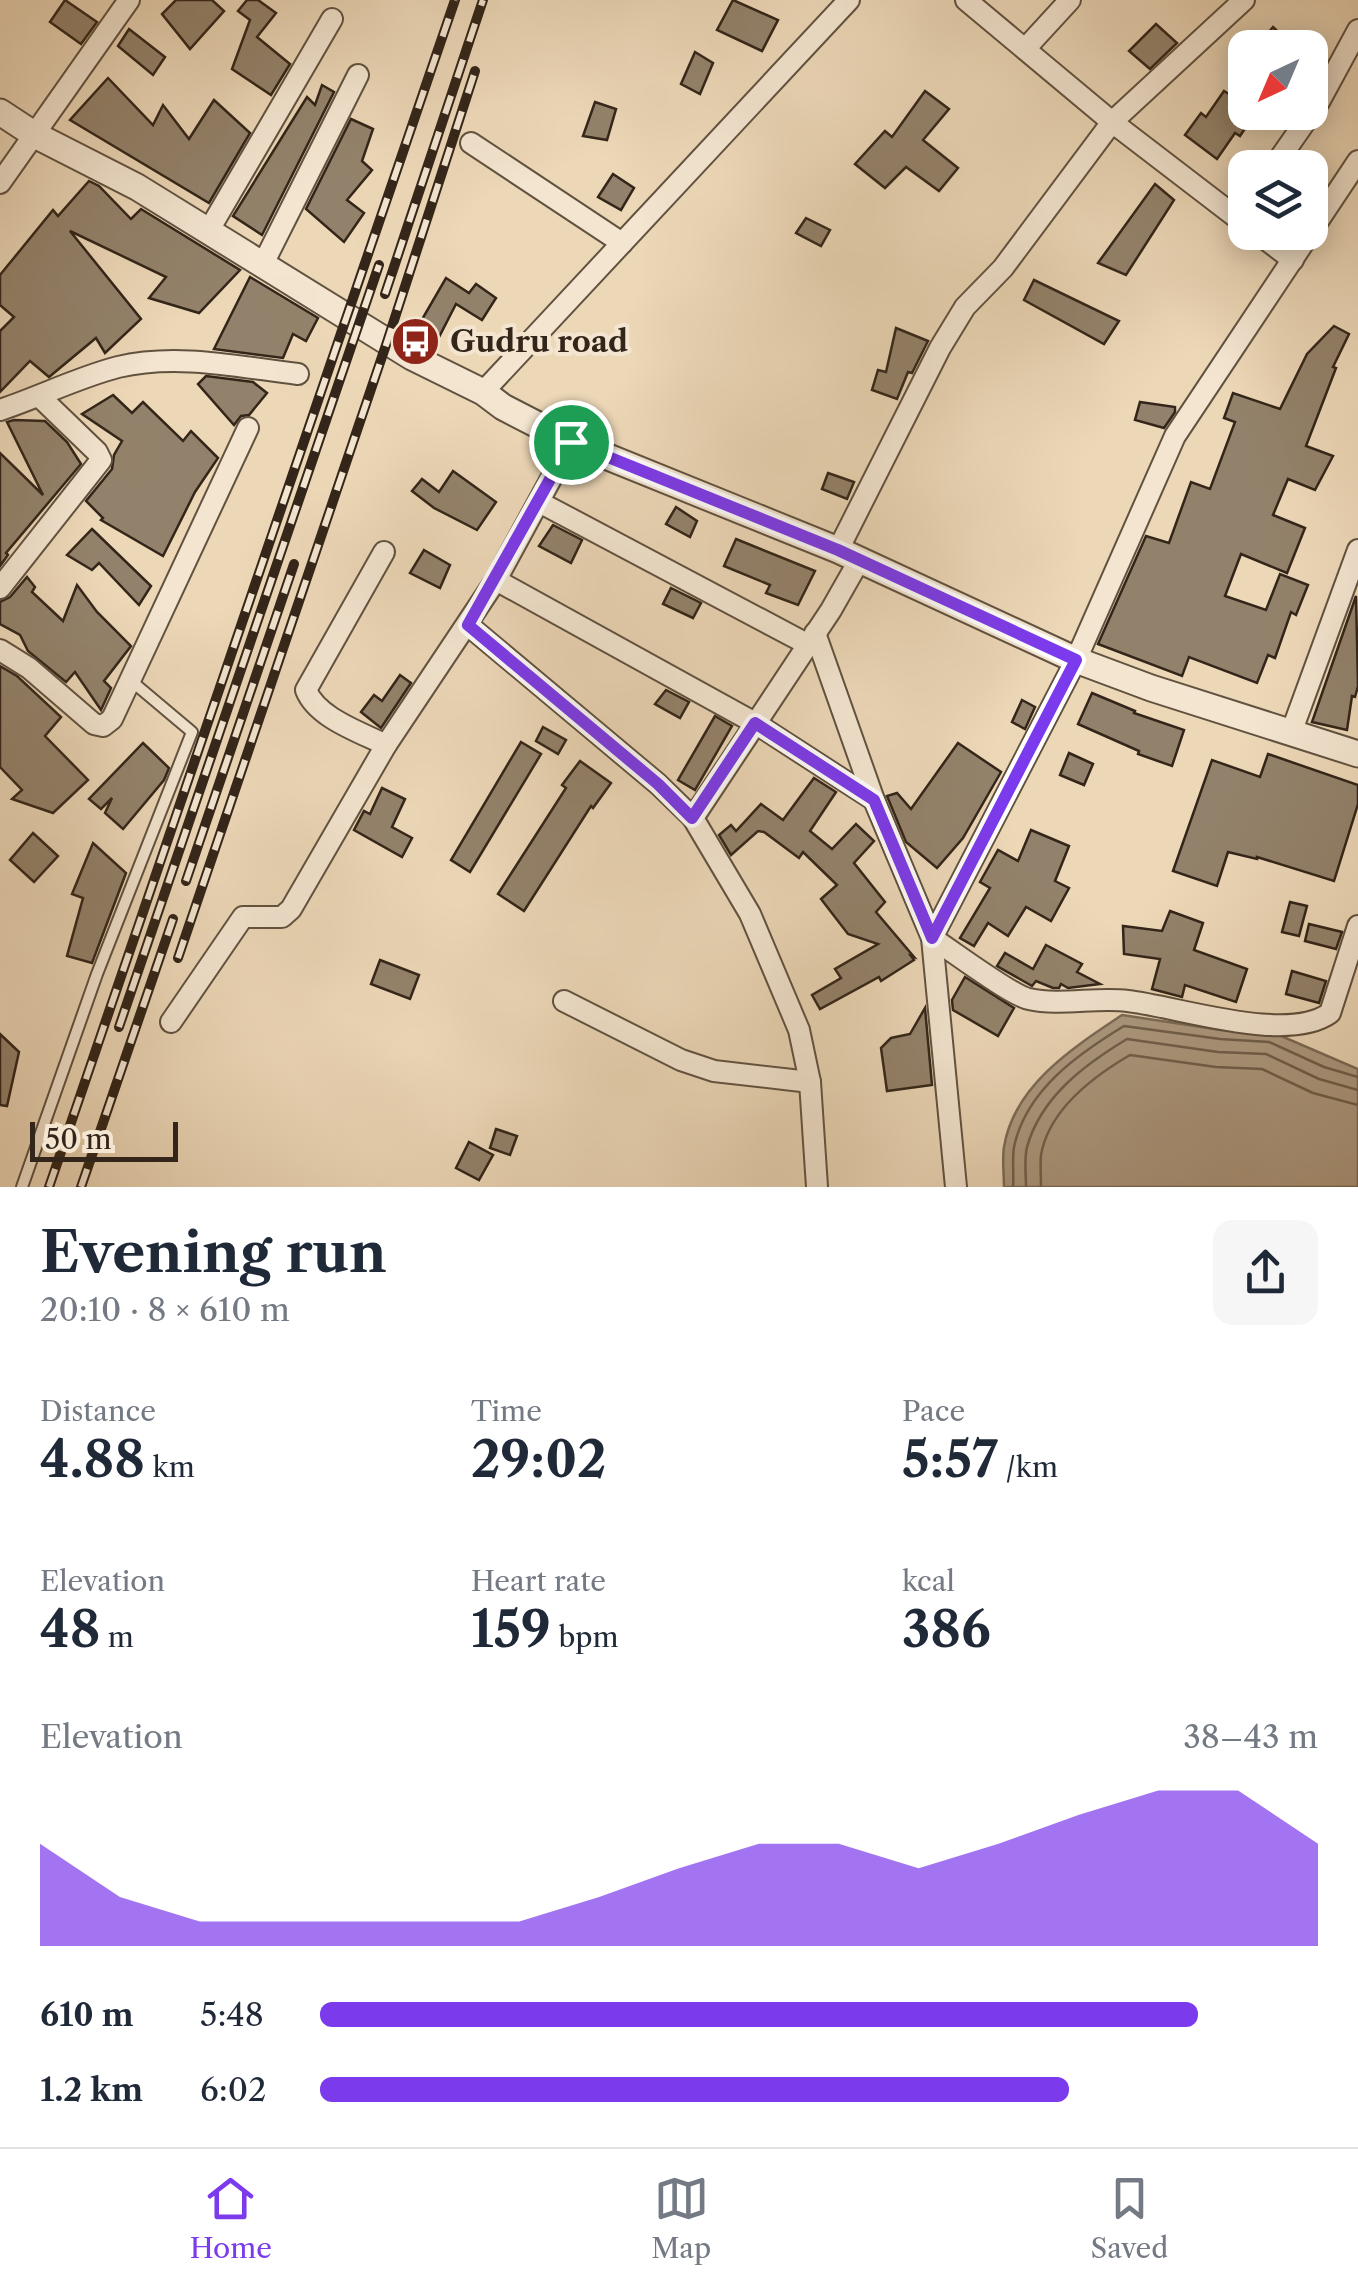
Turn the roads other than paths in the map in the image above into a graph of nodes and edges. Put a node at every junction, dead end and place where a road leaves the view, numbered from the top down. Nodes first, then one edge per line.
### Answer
1 (129, 0) edge
2 (966, 0) edge
3 (1070, 0) edge
4 (1244, 0) edge
5 (840, 2) edge
6 (332, 19) dead end
7 (1358, 30) edge
8 (1025, 49) junction
9 (358, 75) dead end
10 (0, 112) edge
11 (1112, 122) junction
12 (35, 135) junction
13 (471, 143) dead end
14 (1285, 150) edge
15 (1358, 161) edge
16 (0, 183) edge
17 (1228, 207) edge
18 (209, 230) junction
19 (622, 243) junction
20 (1280, 250) edge
21 (1293, 260) junction
22 (263, 264) junction
23 (298, 374) dead end
24 (483, 392) junction
25 (39, 396) junction
26 (0, 410) edge
27 (248, 428) dead end
28 (571, 442) junction
29 (539, 502) junction
30 (1358, 550) edge
31 (384, 552) dead end
32 (849, 554) junction
33 (496, 580) junction
34 (0, 588) edge
35 (468, 625) junction
36 (811, 639) junction
37 (0, 650) edge
38 (1076, 660) junction
39 (128, 679) junction
40 (755, 723) junction
41 (1290, 733) junction
42 (386, 745) junction
43 (1358, 754) edge
44 (874, 800) junction
45 (692, 818) junction
46 (1358, 926) edge
47 (932, 938) junction
48 (564, 1000) dead end
49 (171, 1022) dead end
50 (810, 1082) junction
51 (22, 1187) edge
52 (817, 1187) edge
53 (956, 1187) edge

1 - 12 street
2 - 8 street
3 - 8 street
4 - 11 street
5 - 19 street
6 - 18 street
7 - 14 street
8 - 11 street
9 - 22 street
10 - 12 street
11 - 17 street
11 - 32 street
12 - 16 street
12 - 18 street
13 - 19 street
15 - 21 street
18 - 22 street
19 - 24 street
20 - 21 street
21 - 38 street
22 - 24 street
23 - 25 street
24 - 28 street
25 - 26 street
25 - 34 street
27 - 39 street
28 - 29 street
28 - 32 street
29 - 33 street
29 - 36 street
30 - 41 street
31 - 42 street
32 - 36 street
32 - 38 street
33 - 35 street
33 - 40 street
35 - 42 street
35 - 45 street
36 - 40 street
36 - 44 street
37 - 39 street
38 - 41 street
38 - 47 street
39 - 51 lane
40 - 44 street
40 - 45 street
41 - 43 street
42 - 49 street
44 - 47 street
45 - 50 street
46 - 47 street
47 - 53 street
48 - 50 street
50 - 52 street

